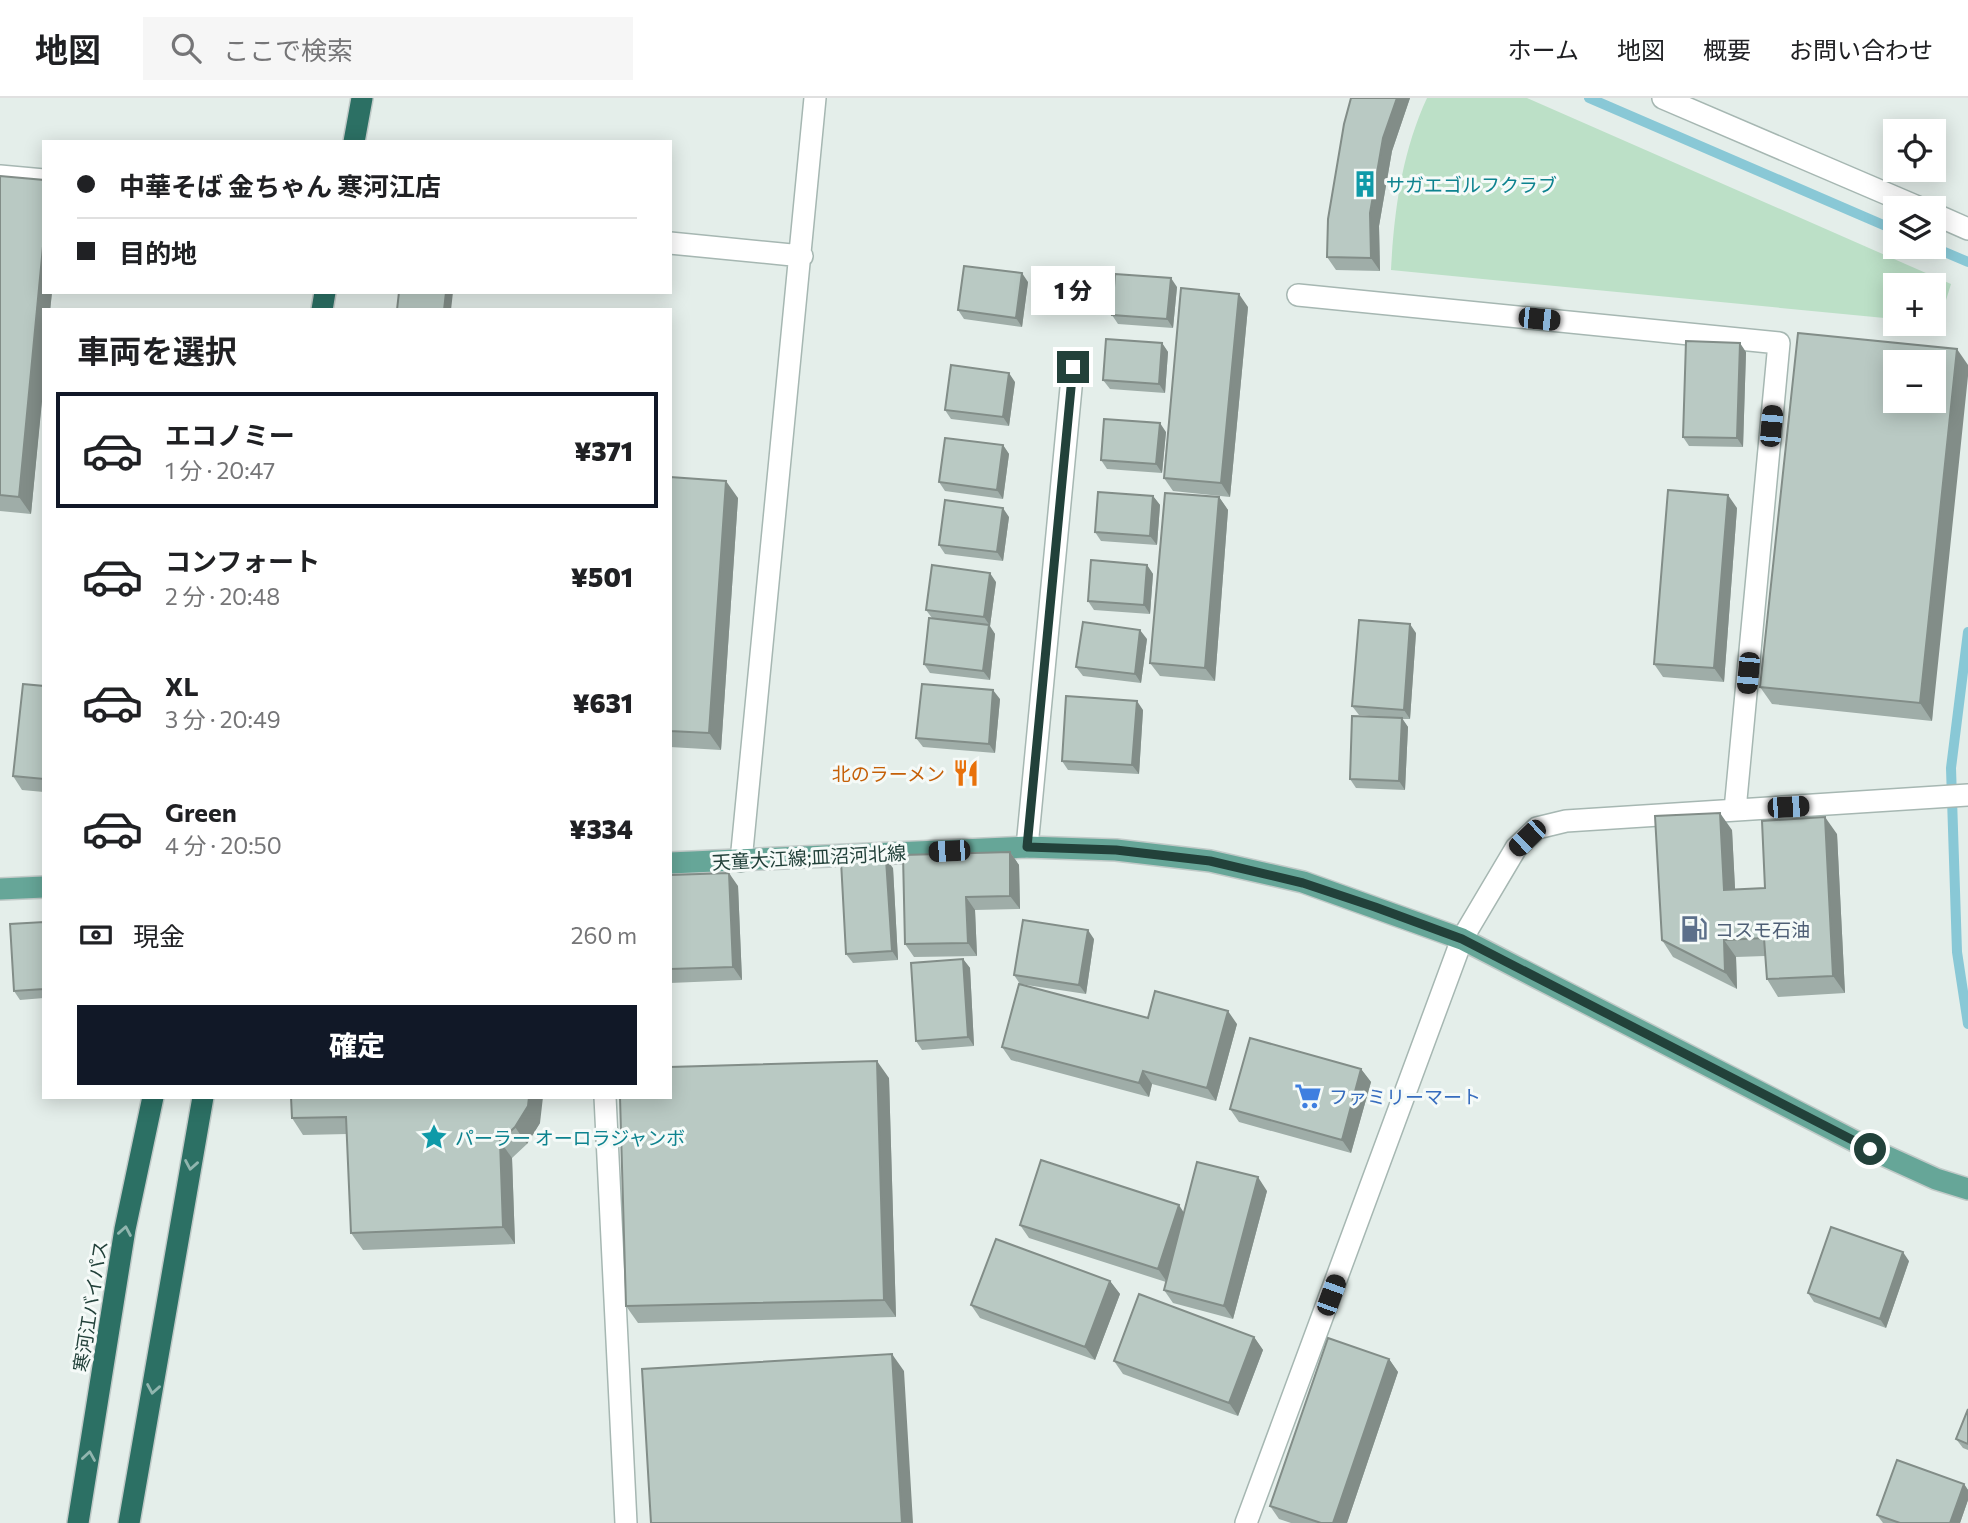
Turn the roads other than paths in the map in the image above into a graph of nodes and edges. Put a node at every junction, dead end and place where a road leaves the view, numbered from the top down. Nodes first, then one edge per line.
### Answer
1 (362, 98) edge
2 (815, 98) edge
3 (1663, 98) edge
4 (354, 140) edge
5 (0, 176) edge
6 (42, 180) edge
7 (1892, 196) edge
8 (1946, 219) edge
9 (1968, 229) edge
10 (672, 243) edge
11 (802, 256) junction
12 (1298, 295) dead end
13 (1073, 367) dead end
14 (1968, 795) edge
15 (1735, 810) junction
16 (1027, 847) junction
17 (741, 861) junction
18 (672, 863) edge
19 (42, 887) edge
20 (0, 889) edge
21 (1462, 939) junction
22 (153, 1099) edge
23 (203, 1099) edge
24 (605, 1099) edge
25 (1968, 1189) edge
26 (78, 1523) edge
27 (129, 1523) edge
28 (626, 1523) edge
29 (1246, 1523) edge

1 - 4 highway
2 - 11 street
3 - 7 street
5 - 6 street
8 - 9 street
10 - 11 street
11 - 17 street
12 - 15 street
13 - 16 street
14 - 15 street
15 - 21 street
16 - 17 main road, 天童大江線;皿沼河北線
16 - 21 main road, 天童大江線;皿沼河北線
17 - 18 main road, 天童大江線;皿沼河北線
19 - 20 main road
21 - 25 main road, 天童大江線;皿沼河北線
21 - 29 street
26 -> 22 highway, 寒河江バイパス
23 -> 27 highway
24 - 28 street

